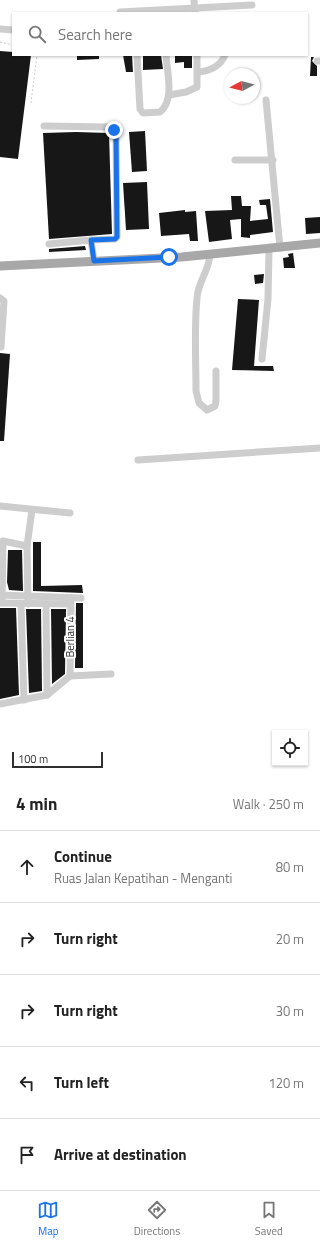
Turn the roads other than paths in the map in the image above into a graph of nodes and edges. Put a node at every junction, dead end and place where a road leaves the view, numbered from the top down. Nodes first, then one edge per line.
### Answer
1 (252, 6) dead end
2 (194, 7) edge
3 (224, 10) edge
4 (164, 11) edge
5 (120, 12) edge
6 (136, 12) edge
7 (0, 28) edge
8 (12, 30) edge
9 (137, 56) edge
10 (166, 56) edge
11 (197, 56) edge
12 (224, 56) edge
13 (198, 72) junction
14 (169, 95) junction
15 (266, 100) dead end
16 (44, 126) dead end
17 (235, 160) dead end
18 (274, 160) junction
19 (91, 240) junction
20 (320, 243) edge
21 (48, 244) dead end
22 (280, 248) junction
23 (269, 250) junction
24 (210, 254) junction
25 (94, 261) junction
26 (0, 266) edge
27 (0, 298) edge
28 (1, 347) edge
29 (262, 359) dead end
30 (216, 371) dead end
31 (320, 448) edge
32 (138, 460) dead end
33 (0, 506) edge
34 (32, 510) junction
35 (70, 513) dead end
36 (27, 546) junction
37 (81, 598) dead end
38 (1, 599) edge
39 (70, 601) junction
40 (25, 602) junction
41 (46, 604) junction
42 (110, 674) dead end
43 (70, 676) junction
44 (47, 694) junction
45 (24, 700) junction
46 (0, 704) edge

1 - 3 street
2 - 3 street
2 - 4 street
4 - 6 street
5 - 6 street
7 - 8 street
9 - 14 street
10 - 14 street
11 - 13 street
12 - 13 street
13 - 14 street
15 - 18 street
16 - 19 street
17 - 18 street
18 - 22 street
19 - 21 street
19 - 25 street
20 - 22 main road
22 - 23 main road
23 - 24 main road
23 - 29 street
24 - 25 main road
24 - 30 street
25 - 26 main road
27 - 28 street
31 - 32 street
33 - 34 street
34 - 35 street
34 - 36 street
36 - 38 street
36 - 40 street
37 - 39 street
38 - 40 street
39 - 40 street
39 - 41 street
39 - 43 street, Berlian 4
40 - 41 street
40 - 45 street
41 - 44 street
42 - 43 street
43 - 44 street
44 - 45 street
45 - 46 street

